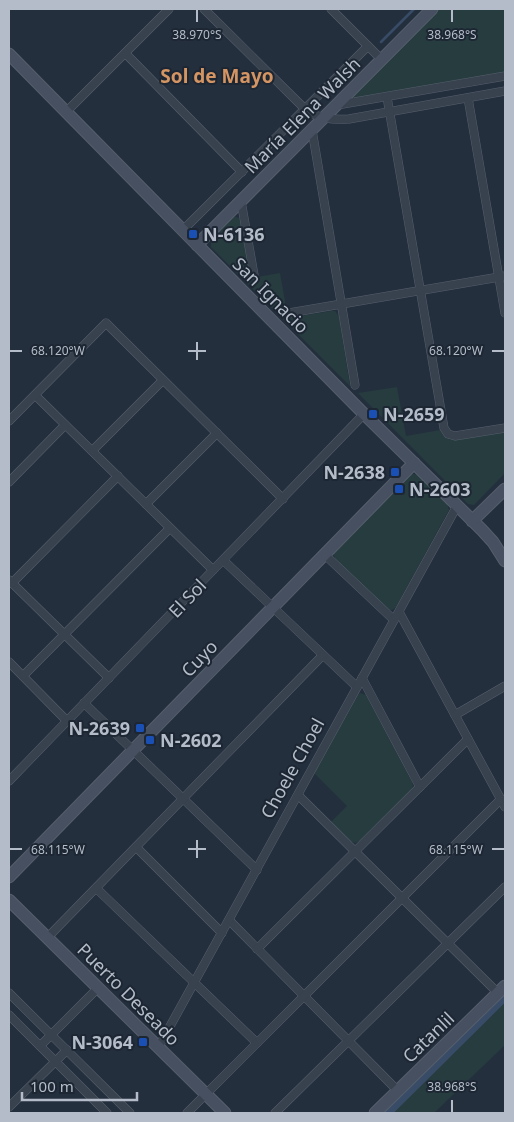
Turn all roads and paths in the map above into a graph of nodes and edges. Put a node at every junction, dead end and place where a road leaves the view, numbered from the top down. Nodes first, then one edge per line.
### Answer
1 (169, 9) edge
2 (204, 9) edge
3 (331, 9) edge
4 (432, 9) edge
5 (368, 46) junction
6 (125, 53) junction
7 (9, 54) edge
8 (382, 60) junction
9 (505, 76) edge
10 (505, 91) edge
11 (387, 97) junction
12 (468, 98) junction
13 (337, 105) junction
14 (305, 109) junction
15 (390, 111) junction
16 (66, 112) junction
17 (324, 118) junction
18 (312, 130) junction
19 (242, 172) junction
20 (241, 201) junction
21 (183, 230) junction
22 (197, 245) junction
23 (254, 275) dead end
24 (502, 276) edge
25 (420, 290) junction
26 (341, 304) junction
27 (289, 313) dead end
28 (505, 313) edge
29 (163, 380) junction
30 (355, 385) dead end
31 (35, 395) junction
32 (364, 414) junction
33 (9, 421) edge
34 (65, 425) junction
35 (505, 428) edge
36 (217, 433) junction
37 (92, 451) junction
38 (414, 463) junction
39 (118, 476) junction
40 (9, 482) edge
41 (505, 489) edge
42 (283, 498) junction
43 (146, 504) junction
44 (457, 506) junction
45 (472, 521) junction
46 (170, 528) junction
47 (324, 554) junction
48 (223, 560) junction
49 (505, 561) edge
50 (213, 570) junction
51 (10, 582) edge
52 (273, 607) junction
53 (399, 612) junction
54 (394, 620) junction
55 (64, 634) junction
56 (324, 655) junction
57 (9, 662) edge
58 (23, 676) junction
59 (109, 678) junction
60 (362, 678) junction
61 (505, 686) edge
62 (357, 687) junction
63 (84, 703) junction
64 (455, 715) junction
65 (67, 721) junction
66 (468, 739) junction
67 (133, 750) junction
68 (9, 782) edge
69 (420, 787) junction
70 (298, 794) junction
71 (183, 799) junction
72 (501, 799) junction
73 (505, 807) edge
74 (136, 847) junction
75 (355, 851) junction
76 (257, 870) junction
77 (9, 877) edge
78 (505, 887) edge
79 (96, 888) junction
80 (402, 898) junction
81 (9, 900) edge
82 (229, 920) junction
83 (222, 932) junction
84 (47, 938) junction
85 (448, 944) junction
86 (257, 949) junction
87 (194, 983) junction
88 (98, 988) junction
89 (501, 990) edge
90 (9, 992) edge
91 (304, 996) junction
92 (9, 1015) edge
93 (51, 1035) junction
94 (349, 1041) junction
95 (257, 1043) junction
96 (40, 1046) junction
97 (158, 1048) junction
98 (66, 1050) junction
99 (55, 1061) junction
100 (398, 1091) junction
101 (206, 1094) junction
102 (9, 1107) edge
103 (126, 1112) edge
104 (107, 1113) edge
105 (187, 1113) edge
106 (225, 1113) edge
107 (275, 1113) edge
108 (375, 1113) edge

1 - 6 street
2 - 14 street
3 - 5 street
4 - 8 street, María Elena Walsh
5 - 8 street
5 - 14 street, María Elena Walsh
6 - 16 street
6 - 19 street
7 - 16 street, San Ignacio
8 - 13 street, María Elena Walsh
9 - 11 street
10 - 12 street
11 - 13 street
11 - 15 street
12 - 15 street
12 - 24 street
13 - 17 street, María Elena Walsh
14 - 17 street
14 - 19 street, María Elena Walsh
15 - 17 street
15 - 25 street
16 - 21 street, San Ignacio
17 - 18 street, María Elena Walsh
18 - 20 street, María Elena Walsh
18 - 26 street
19 - 21 street, María Elena Walsh
20 - 22 street, María Elena Walsh
20 - 23 street
21 - 22 street, San Ignacio
22 - 32 street, San Ignacio
24 - 25 street
24 - 28 street
25 - 26 street
25 - 35 street
26 - 27 street
26 - 30 street
29 - 31 street
29 - 36 street
29 - 37 street
31 - 33 street
31 - 34 street
32 - 38 street, San Ignacio
32 - 42 street, El Sol
34 - 37 street
34 - 40 street
36 - 42 street
36 - 43 street
37 - 39 street
38 - 44 street, San Ignacio
38 - 47 street, Cuyo
39 - 43 street
39 - 51 street
41 - 45 street
42 - 48 street, El Sol
43 - 46 street
44 - 45 street, San Ignacio
44 - 53 street, Choele Choel
45 - 49 street, San Ignacio
46 - 50 street
46 - 55 street
47 - 52 street, Cuyo
47 - 54 street
48 - 50 street, El Sol
48 - 52 street
50 - 59 street, El Sol
51 - 55 street
52 - 56 street
52 - 67 street, Cuyo
53 - 54 street, Choele Choel
53 - 64 street
54 - 60 street, Choele Choel
55 - 58 street
55 - 59 street
56 - 62 street
56 - 71 street
57 - 58 street
58 - 65 street
59 - 63 street, El Sol
60 - 62 street, Choele Choel
60 - 69 street
61 - 64 street
62 - 70 street, Choele Choel
63 - 65 street, El Sol
63 - 67 street
64 - 66 street
65 - 68 street, El Sol
66 - 69 street
66 - 72 street
67 - 71 street
67 - 77 street, Cuyo
69 - 75 street
70 - 75 street
70 - 76 street, Choele Choel
71 - 74 street
71 - 76 street
72 - 73 street
72 - 80 street
74 - 79 street
74 - 83 street
75 - 80 street
75 - 86 street
76 - 82 street, Choele Choel
78 - 85 street
79 - 84 street
79 - 87 street
80 - 85 street
80 - 91 street
81 - 84 street, Puerto Deseado
82 - 83 street, Choele Choel
82 - 86 street
83 - 87 street, Choele Choel
84 - 88 street, Puerto Deseado
85 - 89 street
85 - 94 street
86 - 91 street
87 - 95 street
87 - 97 street, Choele Choel
88 - 93 street
88 - 97 street, Puerto Deseado
89 - 100 street, Catanlil
90 - 93 street
91 - 94 street
91 - 95 street
92 - 96 street
93 - 96 street
93 - 98 street
94 - 100 street
94 - 107 street
95 - 101 street
96 - 99 street
97 - 101 street, Puerto Deseado
98 - 99 street
98 - 103 street
99 - 102 street
99 - 104 street
100 - 108 street, Catanlil
101 - 105 street
101 - 106 street, Puerto Deseado

